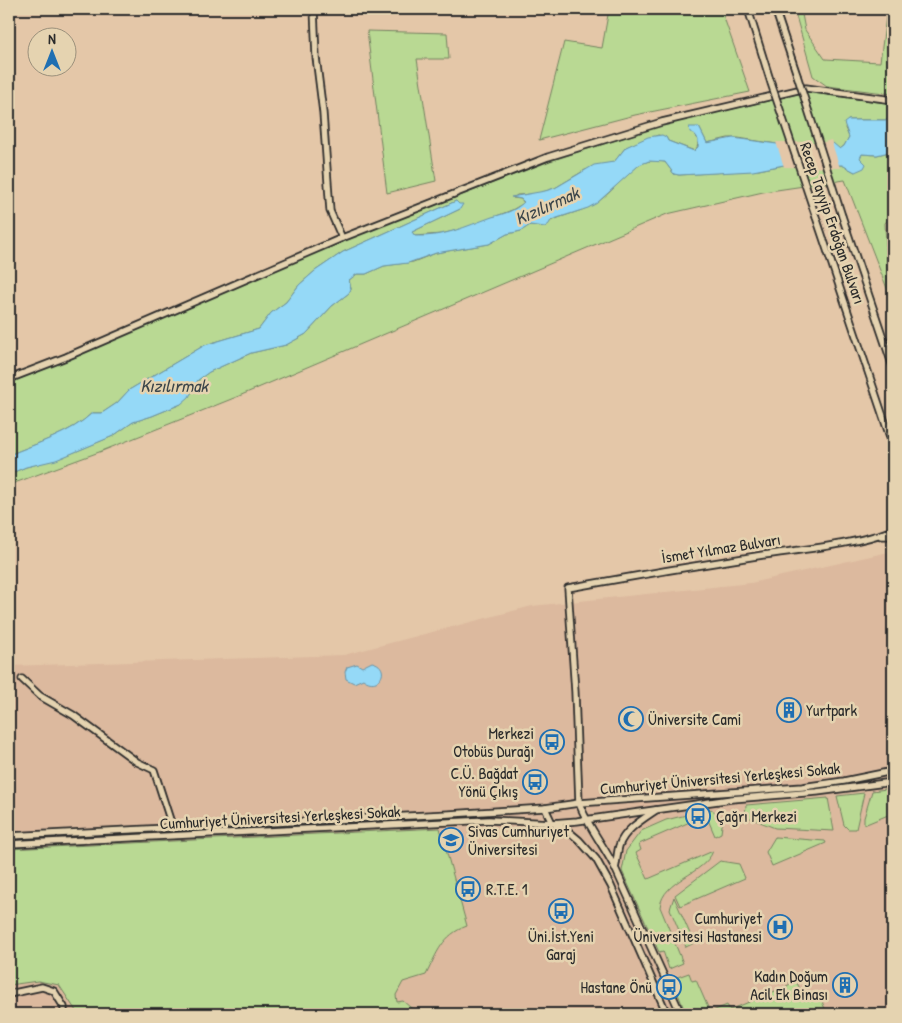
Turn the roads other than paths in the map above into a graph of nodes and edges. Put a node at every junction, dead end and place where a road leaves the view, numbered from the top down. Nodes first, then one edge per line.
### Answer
1 (314, 9) edge
2 (748, 9) edge
3 (775, 9) edge
4 (893, 100) edge
5 (342, 238) junction
6 (893, 366) edge
7 (9, 379) edge
8 (893, 446) edge
9 (893, 530) edge
10 (879, 536) junction
11 (893, 536) edge
12 (568, 588) joint
13 (22, 679) dead end
14 (893, 771) edge
15 (893, 782) edge
16 (579, 803) junction
17 (545, 808) junction
18 (657, 809) junction
19 (585, 820) junction
20 (552, 823) junction
21 (173, 828) junction
22 (9, 836) edge
23 (9, 844) edge
24 (615, 869) junction
25 (9, 994) edge
26 (64, 1014) edge
27 (667, 1014) edge
28 (681, 1014) edge

1 - 5 street
2 - 8 street, Recep Tayyip Erdoğan Bulvarı, bridge
3 - 6 street, Recep Tayyip Erdoğan Bulvarı, bridge
4 - 5 street
5 - 7 street
9 - 10 street, İsmet Yılmaz Bulvarı
10 - 11 street, İsmet Yılmaz Bulvarı
10 - 12 street, İsmet Yılmaz Bulvarı
12 - 16 street, Cumhuriyet Üniversitesi Yerleşkesi Sokak
13 - 21 street
14 - 16 street, Cumhuriyet Üniversitesi Yerleşkesi Sokak
15 - 18 street, Cumhuriyet Üniversitesi Yerleşkesi Sokak
16 - 17 street, Cumhuriyet Üniversitesi Yerleşkesi Sokak
16 - 19 street, Cumhuriyet Üniversitesi Yerleşkesi Sokak
17 - 20 street
17 - 21 street, Cumhuriyet Üniversitesi Yerleşkesi Sokak
18 - 19 street, Cumhuriyet Üniversitesi Yerleşkesi Sokak
18 - 24 street, Cumhuriyet Üniversitesi Yerleşkesi Sokak
19 - 20 street, Cumhuriyet Üniversitesi Yerleşkesi Sokak
19 - 24 street, Cumhuriyet Üniversitesi Yerleşkesi Sokak
20 - 23 street, Cumhuriyet Üniversitesi Yerleşkesi Sokak
20 - 27 street, Cumhuriyet Üniversitesi Yerleşkesi Sokak
21 - 22 street, Cumhuriyet Üniversitesi Yerleşkesi Sokak
24 - 28 street, Cumhuriyet Üniversitesi Yerleşkesi Sokak
25 - 26 street

